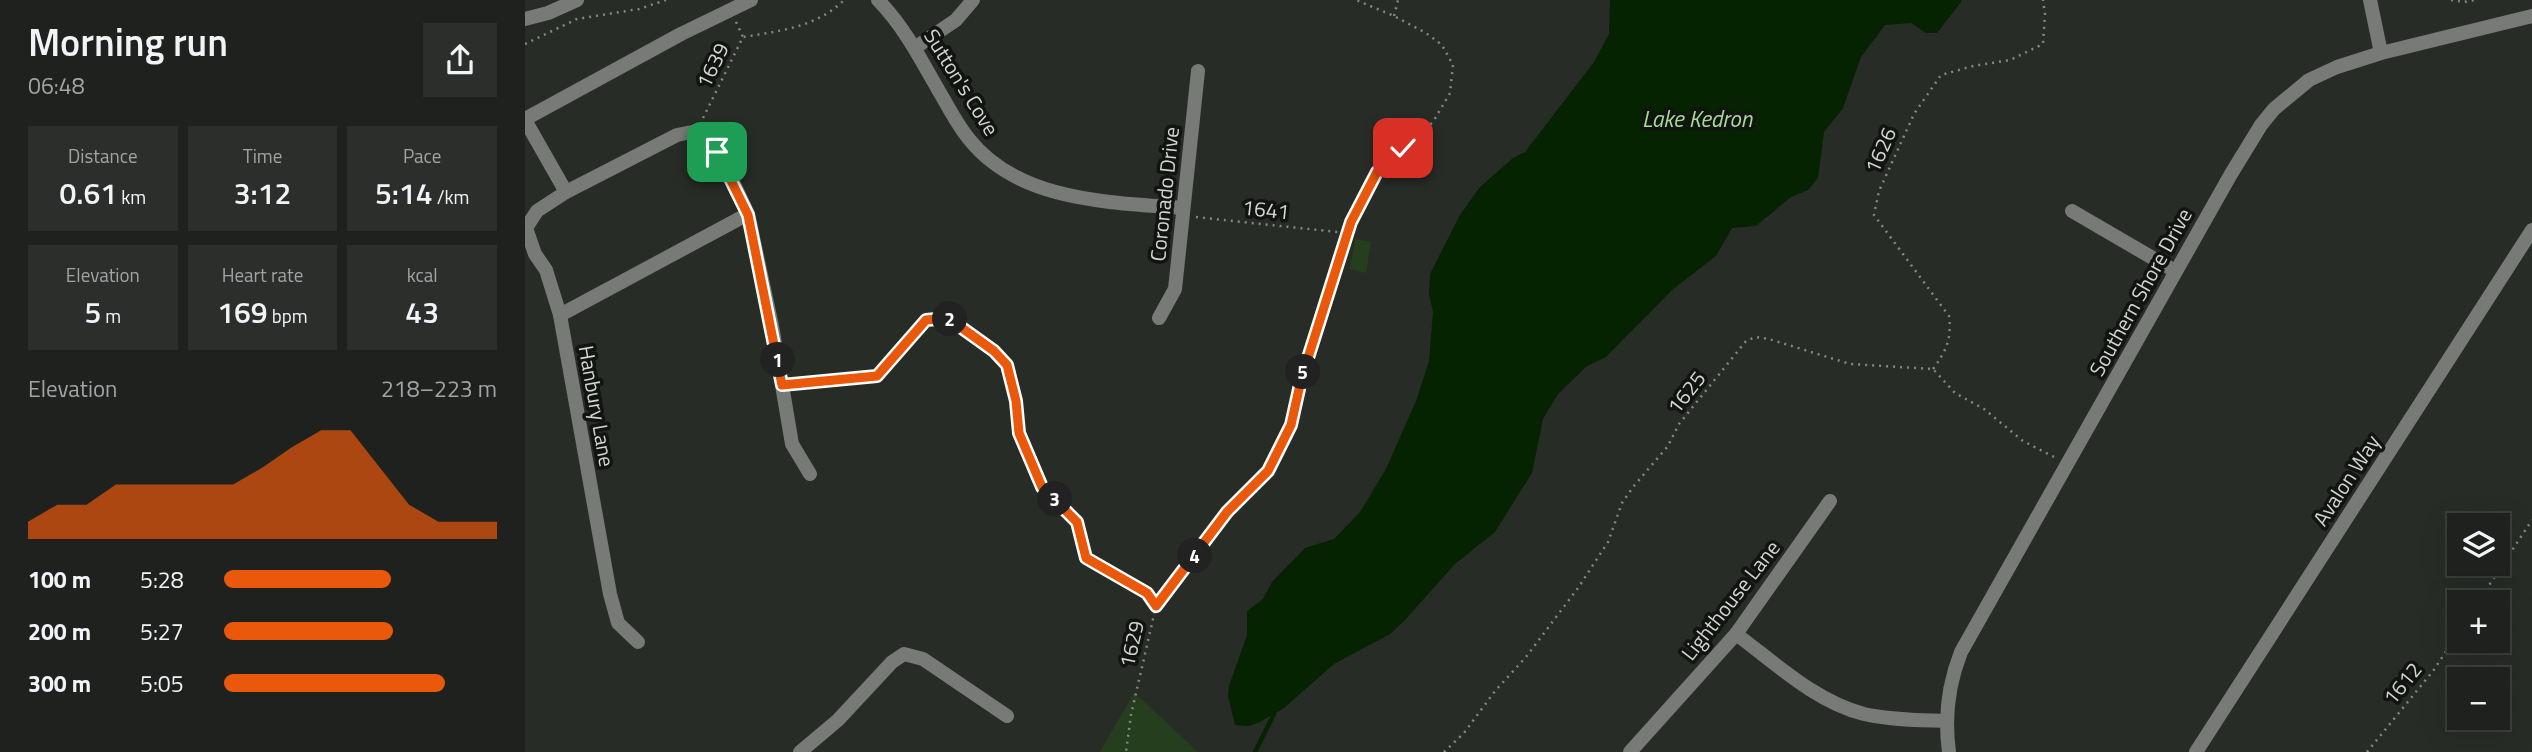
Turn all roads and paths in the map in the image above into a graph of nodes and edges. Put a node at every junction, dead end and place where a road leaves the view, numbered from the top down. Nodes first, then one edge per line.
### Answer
1 (577, 0) edge
2 (666, 0) edge
3 (751, 0) edge
4 (844, 0) edge
5 (878, 0) edge
6 (973, 0) edge
7 (1356, 0) edge
8 (1398, 0) edge
9 (2043, 0) edge
10 (2370, 0) edge
11 (2452, 0) edge
12 (2475, 0) edge
13 (1394, 16) junction
14 (2532, 16) edge
15 (525, 19) edge
16 (525, 44) edge
17 (916, 47) junction
18 (2381, 53) junction
19 (1198, 71) dead end
20 (525, 119) edge
21 (697, 131) junction
22 (528, 136) edge
23 (566, 192) junction
24 (1182, 211) junction
25 (2072, 211) dead end
26 (748, 215) junction
27 (2532, 230) edge
28 (1347, 233) junction
29 (2175, 271) junction
30 (560, 315) junction
31 (1159, 318) dead end
32 (1933, 369) junction
33 (782, 385) junction
34 (2067, 464) junction
35 (810, 474) dead end
36 (1830, 501) dead end
37 (2532, 520) edge
38 (2486, 590) edge
39 (1156, 606) junction
40 (1736, 635) junction
41 (638, 642) dead end
42 (2447, 650) edge
43 (1007, 716) dead end
44 (1945, 721) junction
45 (800, 752) edge
46 (1126, 752) edge
47 (1444, 752) edge
48 (1630, 752) edge
49 (1949, 752) edge
50 (2196, 752) edge
51 (2367, 752) edge

1 - 15 street
2 - 16 path
3 - 20 street
4 - 21 path, 1639
5 - 17 street, Sutton's Cove
6 - 17 street
7 - 13 path
8 - 13 path
9 - 32 path, 1626
10 - 18 street
11 - 12 path
13 - 28 path
14 - 18 street, Southern Shore Drive
17 - 24 street, Sutton's Cove
18 - 29 street, Southern Shore Drive
19 - 24 street, Coronado Drive
20 - 22 street
21 - 23 street
21 - 26 street
22 - 23 street
23 - 30 street, Hanbury Lane
24 - 28 path, 1641
24 - 31 street, Coronado Drive
25 - 29 street
26 - 30 street
26 - 33 street
27 - 50 street, Avalon Way
28 - 39 path
29 - 34 street, Southern Shore Drive
30 - 41 street, Hanbury Lane
32 - 34 path
32 - 47 path, 1625
33 - 35 street
33 - 39 path, 1629
34 - 44 street, Southern Shore Drive
36 - 40 street, Lighthouse Lane
37 - 38 path
39 - 46 path, 1629
40 - 44 street
40 - 48 street, Lighthouse Lane
42 - 51 path, 1612
43 - 45 street
44 - 49 street, Southern Shore Drive

